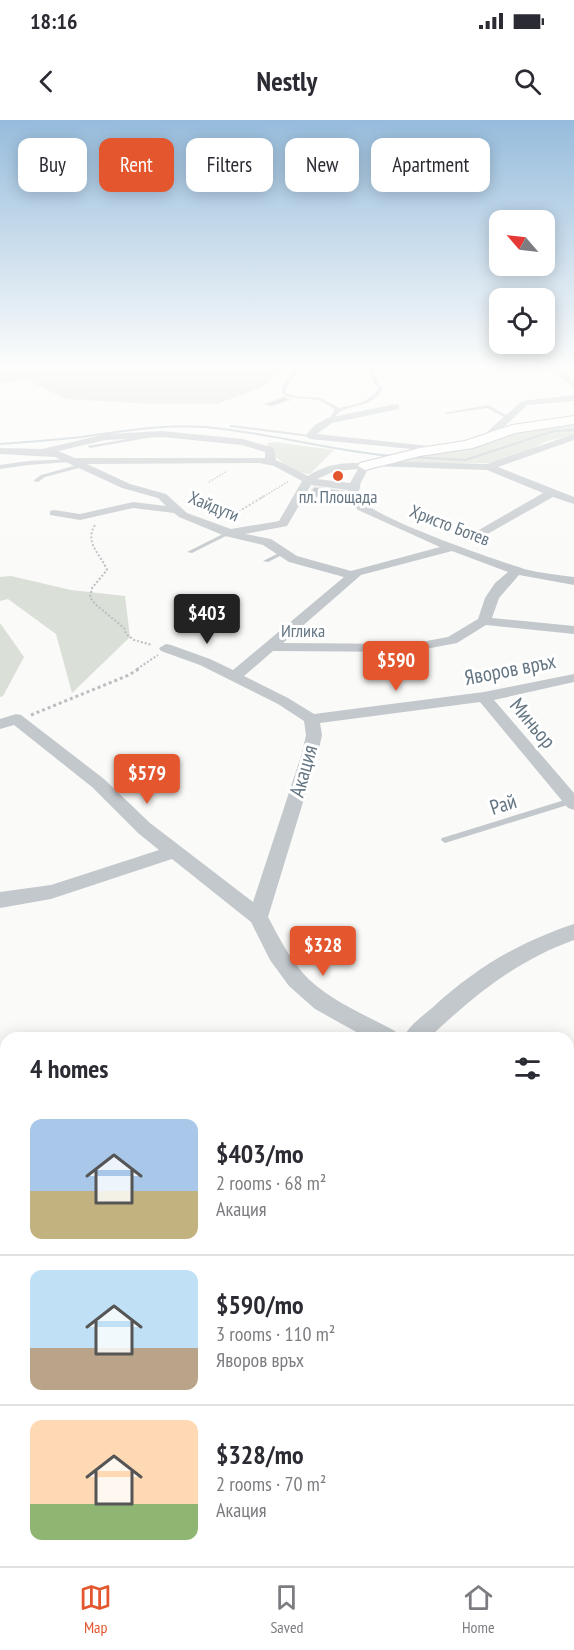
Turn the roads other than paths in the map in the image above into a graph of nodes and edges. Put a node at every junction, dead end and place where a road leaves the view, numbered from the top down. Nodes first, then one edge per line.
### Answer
1 (290, 433) edge
2 (312, 433) edge
3 (490, 433) edge
4 (499, 433) edge
5 (162, 434) junction
6 (309, 436) junction
7 (485, 438) junction
8 (574, 438) edge
9 (90, 446) dead end
10 (438, 450) junction
11 (0, 451) edge
12 (42, 452) junction
13 (367, 456) junction
14 (68, 461) junction
15 (271, 462) junction
16 (81, 466) junction
17 (0, 467) edge
18 (488, 467) junction
19 (305, 478) junction
20 (36, 481) dead end
21 (354, 487) junction
22 (553, 492) junction
23 (574, 501) edge
24 (175, 510) junction
25 (54, 513) dead end
26 (229, 532) junction
27 (478, 534) dead end
28 (455, 547) junction
29 (190, 552) dead end
30 (283, 553) junction
31 (266, 561) dead end
32 (518, 570) junction
33 (574, 571) edge
34 (351, 575) junction
35 (555, 578) junction
36 (574, 581) edge
37 (484, 621) junction
38 (574, 630) edge
39 (270, 647) junction
40 (166, 648) road end
41 (234, 678) junction
42 (574, 678) edge
43 (484, 697) junction
44 (311, 719) junction
45 (8, 722) edge
46 (573, 802) edge
47 (445, 840) dead end
48 (176, 851) junction
49 (0, 900) edge
50 (258, 917) junction
51 (574, 932) edge
52 (376, 1032) edge
53 (420, 1032) edge

1 - 6 lane
2 - 6 street
3 - 7 street
4 - 7 street
5 - 9 lane
5 - 12 street
5 - 15 street
6 - 13 street
7 - 10 street
8 - 18 street
10 - 13 street
10 - 13 street
11 - 12 street
12 - 14 street, Хайдути
13 - 18 street
13 - 19 street
13 - 21 street
14 - 15 street
14 - 16 street, Хайдути
14 - 17 lane, Хайдути
15 - 19 street
16 - 20 lane
16 - 24 street, Хайдути
18 - 22 street
19 - 21 street
19 - 26 street
21 - 28 street, Христо Ботев
22 - 23 street
22 - 27 street
24 - 25 street
24 - 26 street, Хайдути
26 - 29 lane
26 - 30 street, Хайдути
28 - 32 street, Христо Ботев
28 - 34 street
30 - 31 lane
30 - 34 street, Хайдути
32 - 35 street, Христо Ботев
32 - 37 street
33 - 35 street
34 - 39 street
35 - 36 street, Христо Ботев
37 - 38 street
37 - 39 street, Иглика
39 - 41 street
40 - 41 street, Акация
41 - 44 street, Акация
42 - 43 street, Яворов връх
43 - 44 street, Яворов връх
43 - 46 street, Миньор
44 - 50 street, Акация
45 - 48 street
46 - 47 lane, Рай
48 - 49 street
48 - 50 street
50 - 52 street
51 - 53 street

